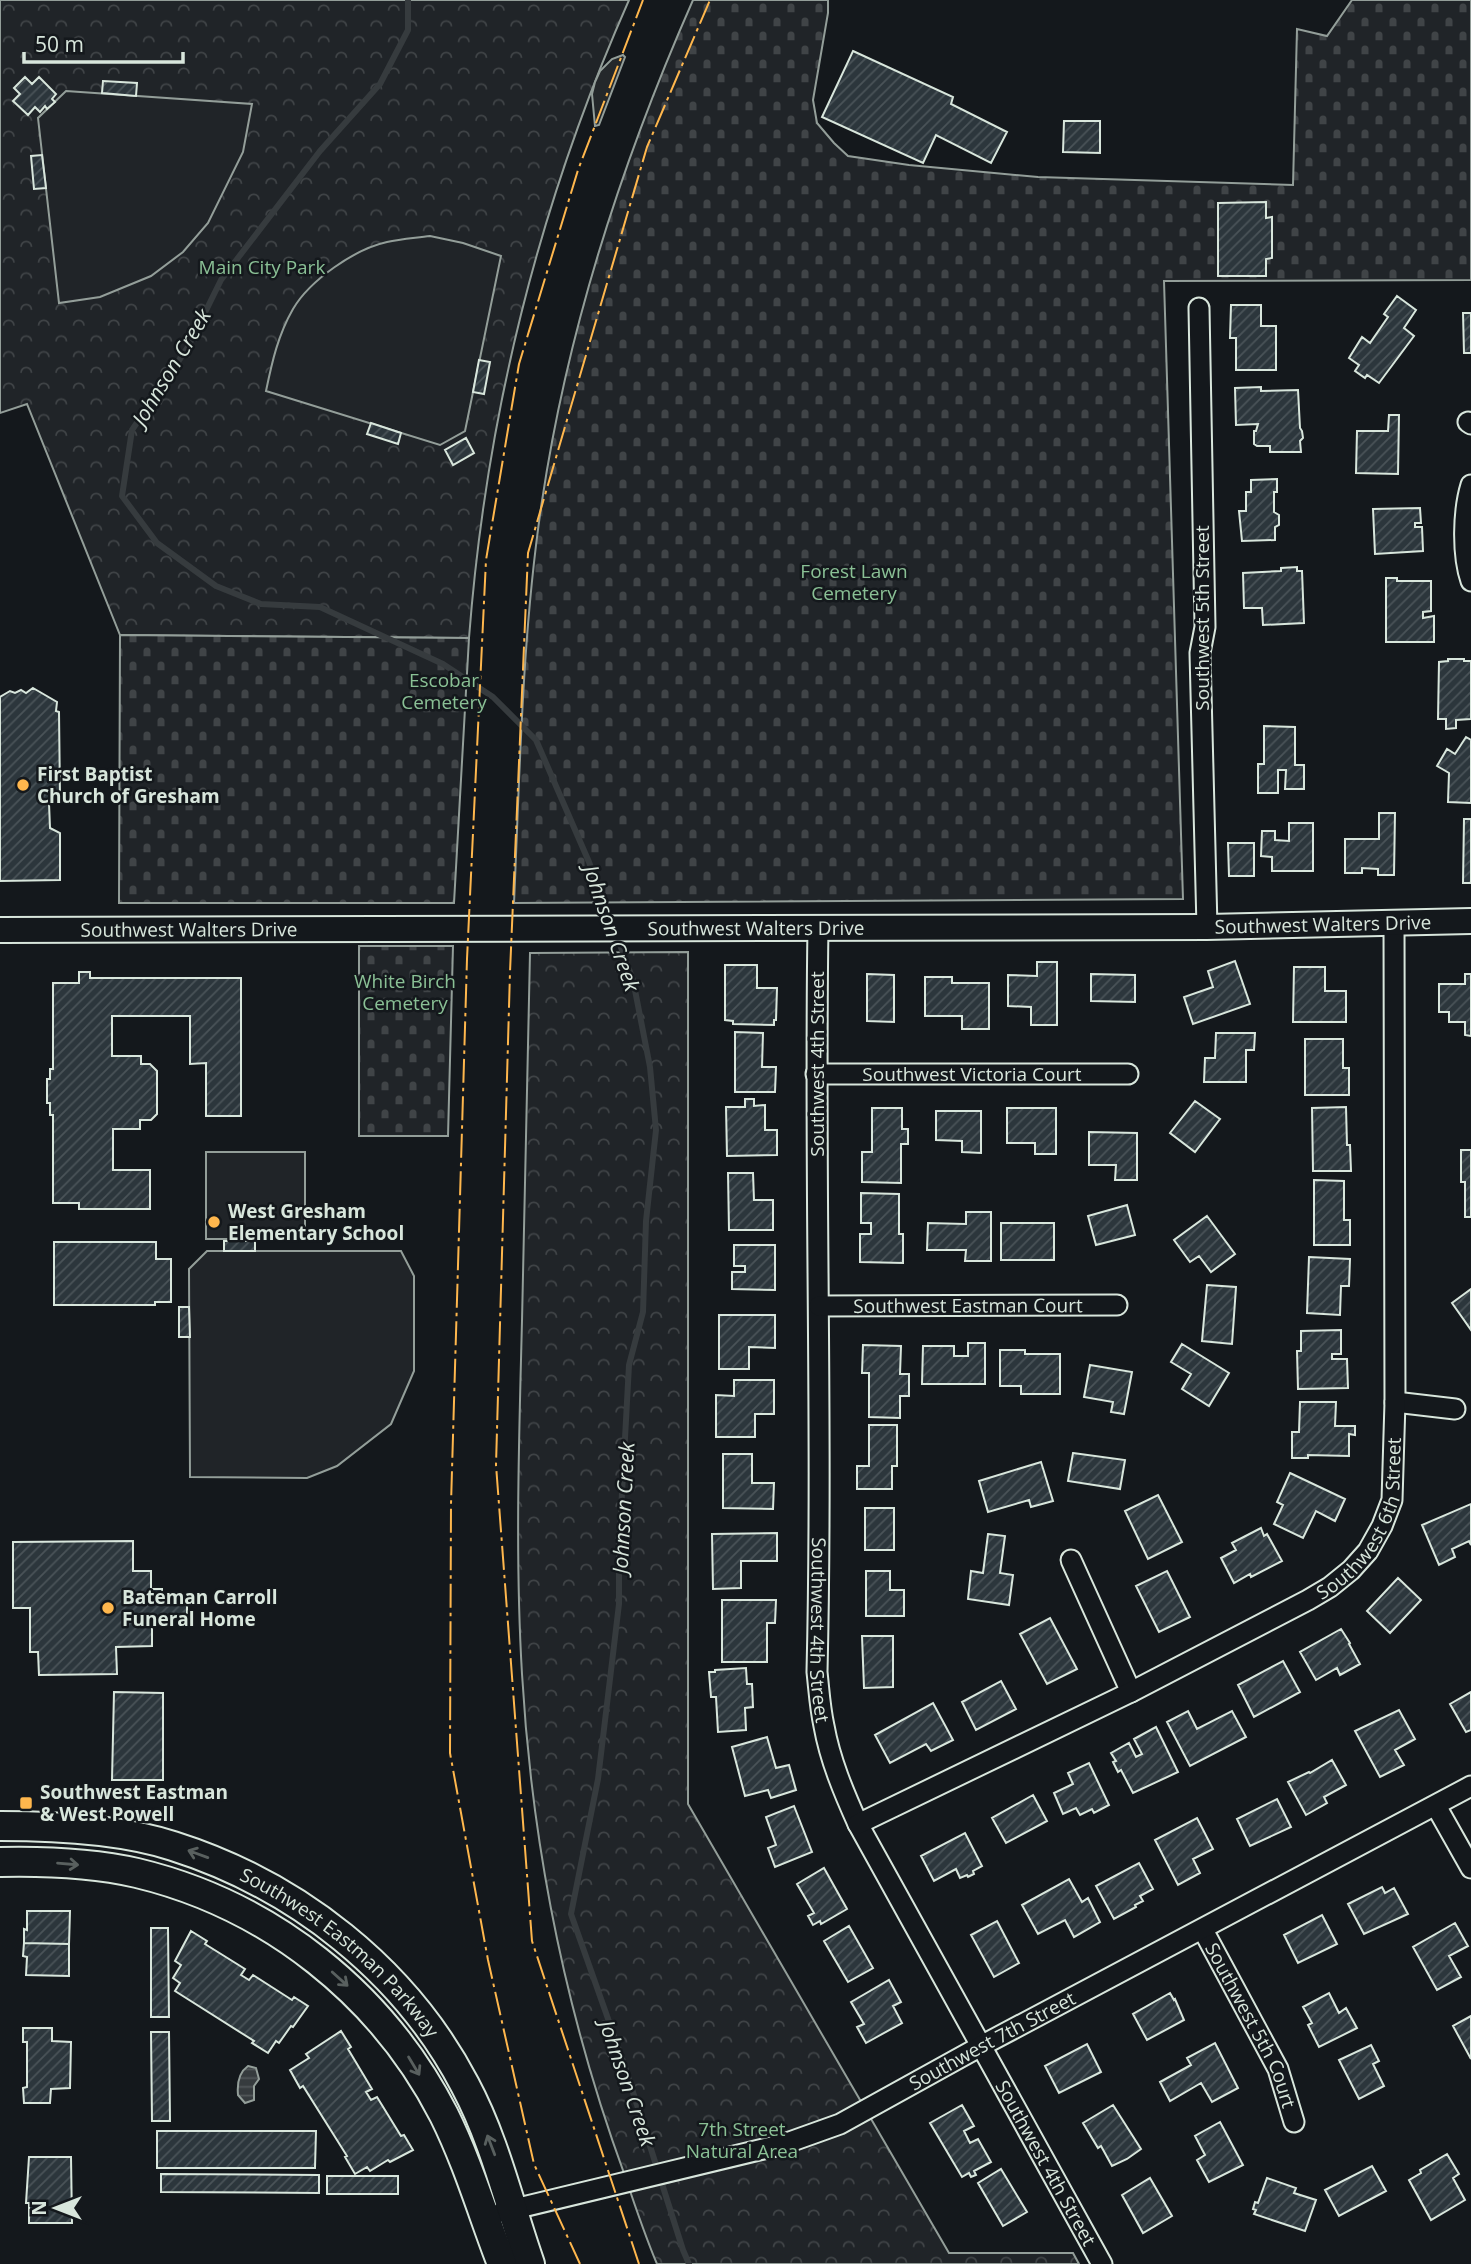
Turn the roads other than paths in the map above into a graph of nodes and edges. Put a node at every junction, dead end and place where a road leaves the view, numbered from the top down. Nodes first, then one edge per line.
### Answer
1 (1199, 308) dead end
2 (1471, 485) edge
3 (1471, 580) edge
4 (1471, 921) edge
5 (1394, 922) junction
6 (1207, 927) junction
7 (818, 928) junction
8 (0, 930) edge
9 (816, 1074) junction
10 (1128, 1074) dead end
11 (819, 1306) junction
12 (1117, 1306) dead end
13 (1395, 1402) junction
14 (1455, 1409) dead end
15 (1071, 1560) dead end
16 (1130, 1692) junction
17 (1471, 1786) edge
18 (1436, 1806) junction
19 (858, 1824) junction
20 (0, 1826) edge
21 (0, 1862) edge
22 (1471, 1868) edge
23 (1203, 1930) junction
24 (981, 2046) junction
25 (1294, 2122) dead end
26 (511, 2210) junction
27 (484, 2217) junction
28 (502, 2264) edge
29 (530, 2264) edge
30 (1102, 2264) edge

1 - 6 street, Southwest 5th Street
2 - 3 street
4 - 5 street, Southwest Walters Drive
5 - 6 street, Southwest Walters Drive
5 - 13 street, Southwest 6th Street
6 - 7 street, Southwest Walters Drive
7 - 8 street, Southwest Walters Drive
7 - 9 street, Southwest 4th Street
9 - 10 street, Southwest Victoria Court
9 - 11 street, Southwest 4th Street
11 - 12 street, Southwest Eastman Court
11 - 19 street, Southwest 4th Street
13 - 14 street
13 - 16 street, Southwest 6th Street
15 - 16 street
16 - 19 street, Southwest 6th Street
17 - 18 street, Southwest 7th Street
18 - 22 street
18 - 23 street, Southwest 7th Street
19 - 24 street, Southwest 4th Street
26 -> 20 main road, Southwest Eastman Parkway
21 -> 27 main road, Southwest Eastman Parkway
23 - 24 street, Southwest 7th Street
23 - 25 street, Southwest 5th Court
24 - 26 street, Southwest 7th Street
24 - 30 street, Southwest 4th Street
26 - 27 street, Southwest 7th Street
26 - 29 main road, Southwest Eastman Parkway
27 - 28 main road, Southwest Eastman Parkway

